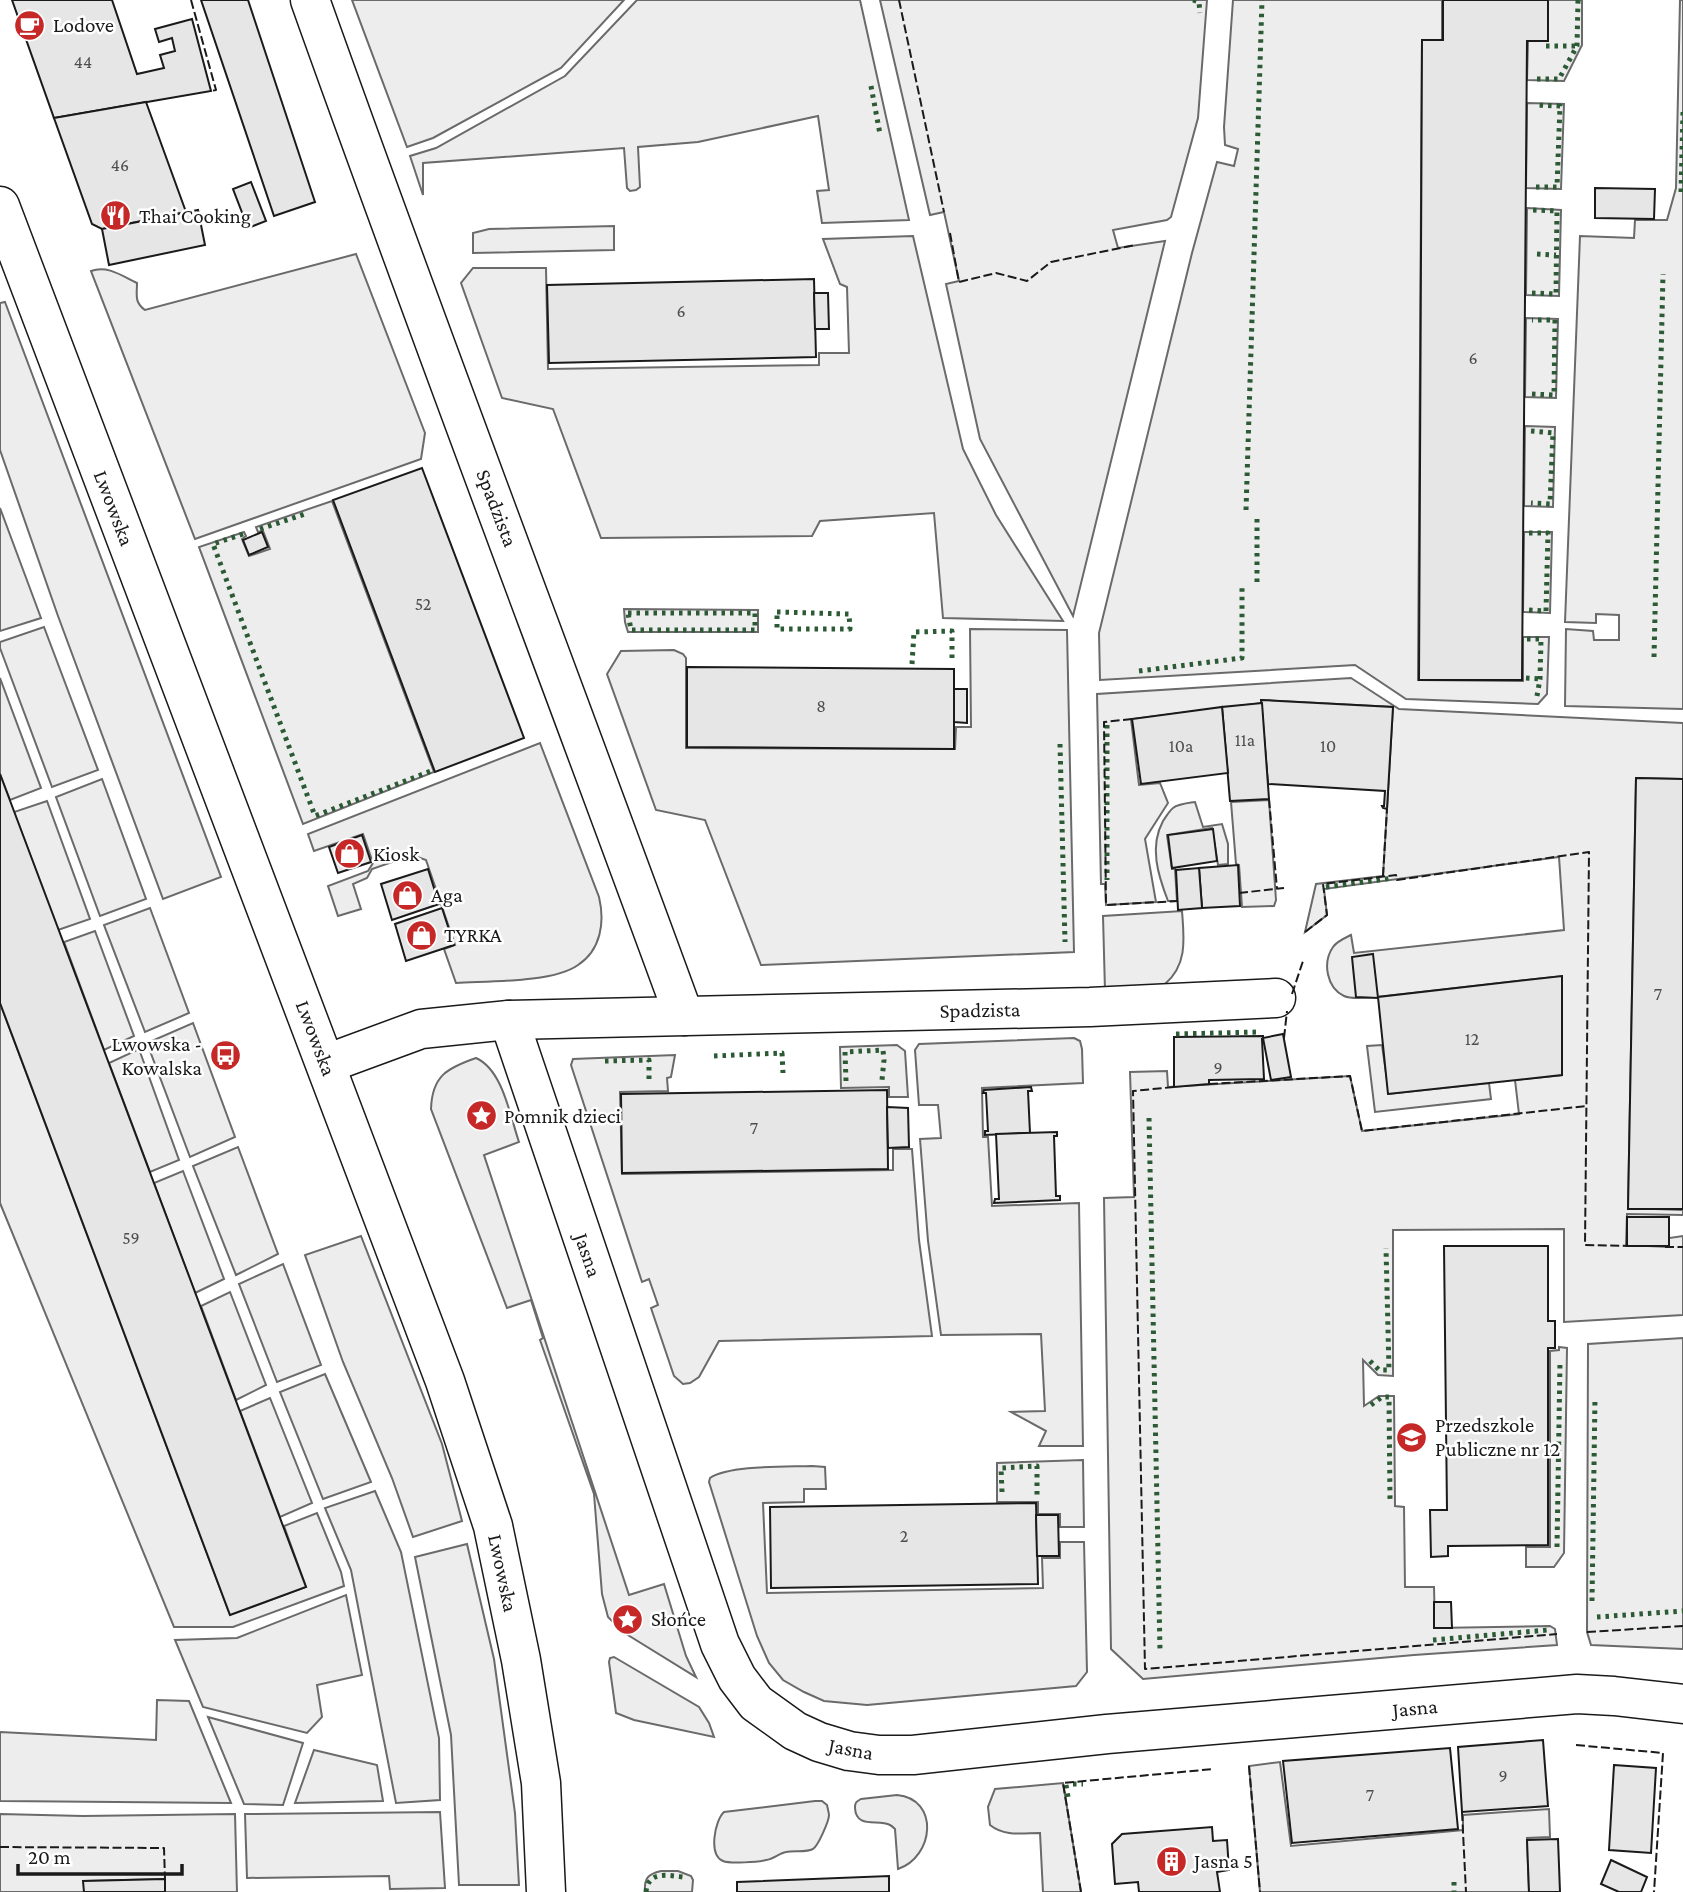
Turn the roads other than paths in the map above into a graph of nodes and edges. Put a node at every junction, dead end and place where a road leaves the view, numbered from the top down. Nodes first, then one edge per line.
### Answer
1 (310, 0) edge
2 (0, 206) edge
3 (10, 263) edge
4 (1276, 998) dead end
5 (684, 1016) junction
6 (509, 1020) junction
7 (326, 1064) junction
8 (1683, 1704) edge
9 (546, 1892) edge

1 - 5 street, Spadzista
2 - 3 street, Lwowska
3 - 7 street, Lwowska
4 - 5 street, Spadzista
5 - 6 street, Spadzista
6 - 7 street, Spadzista
6 - 8 street, Jasna
7 - 9 street, Lwowska

